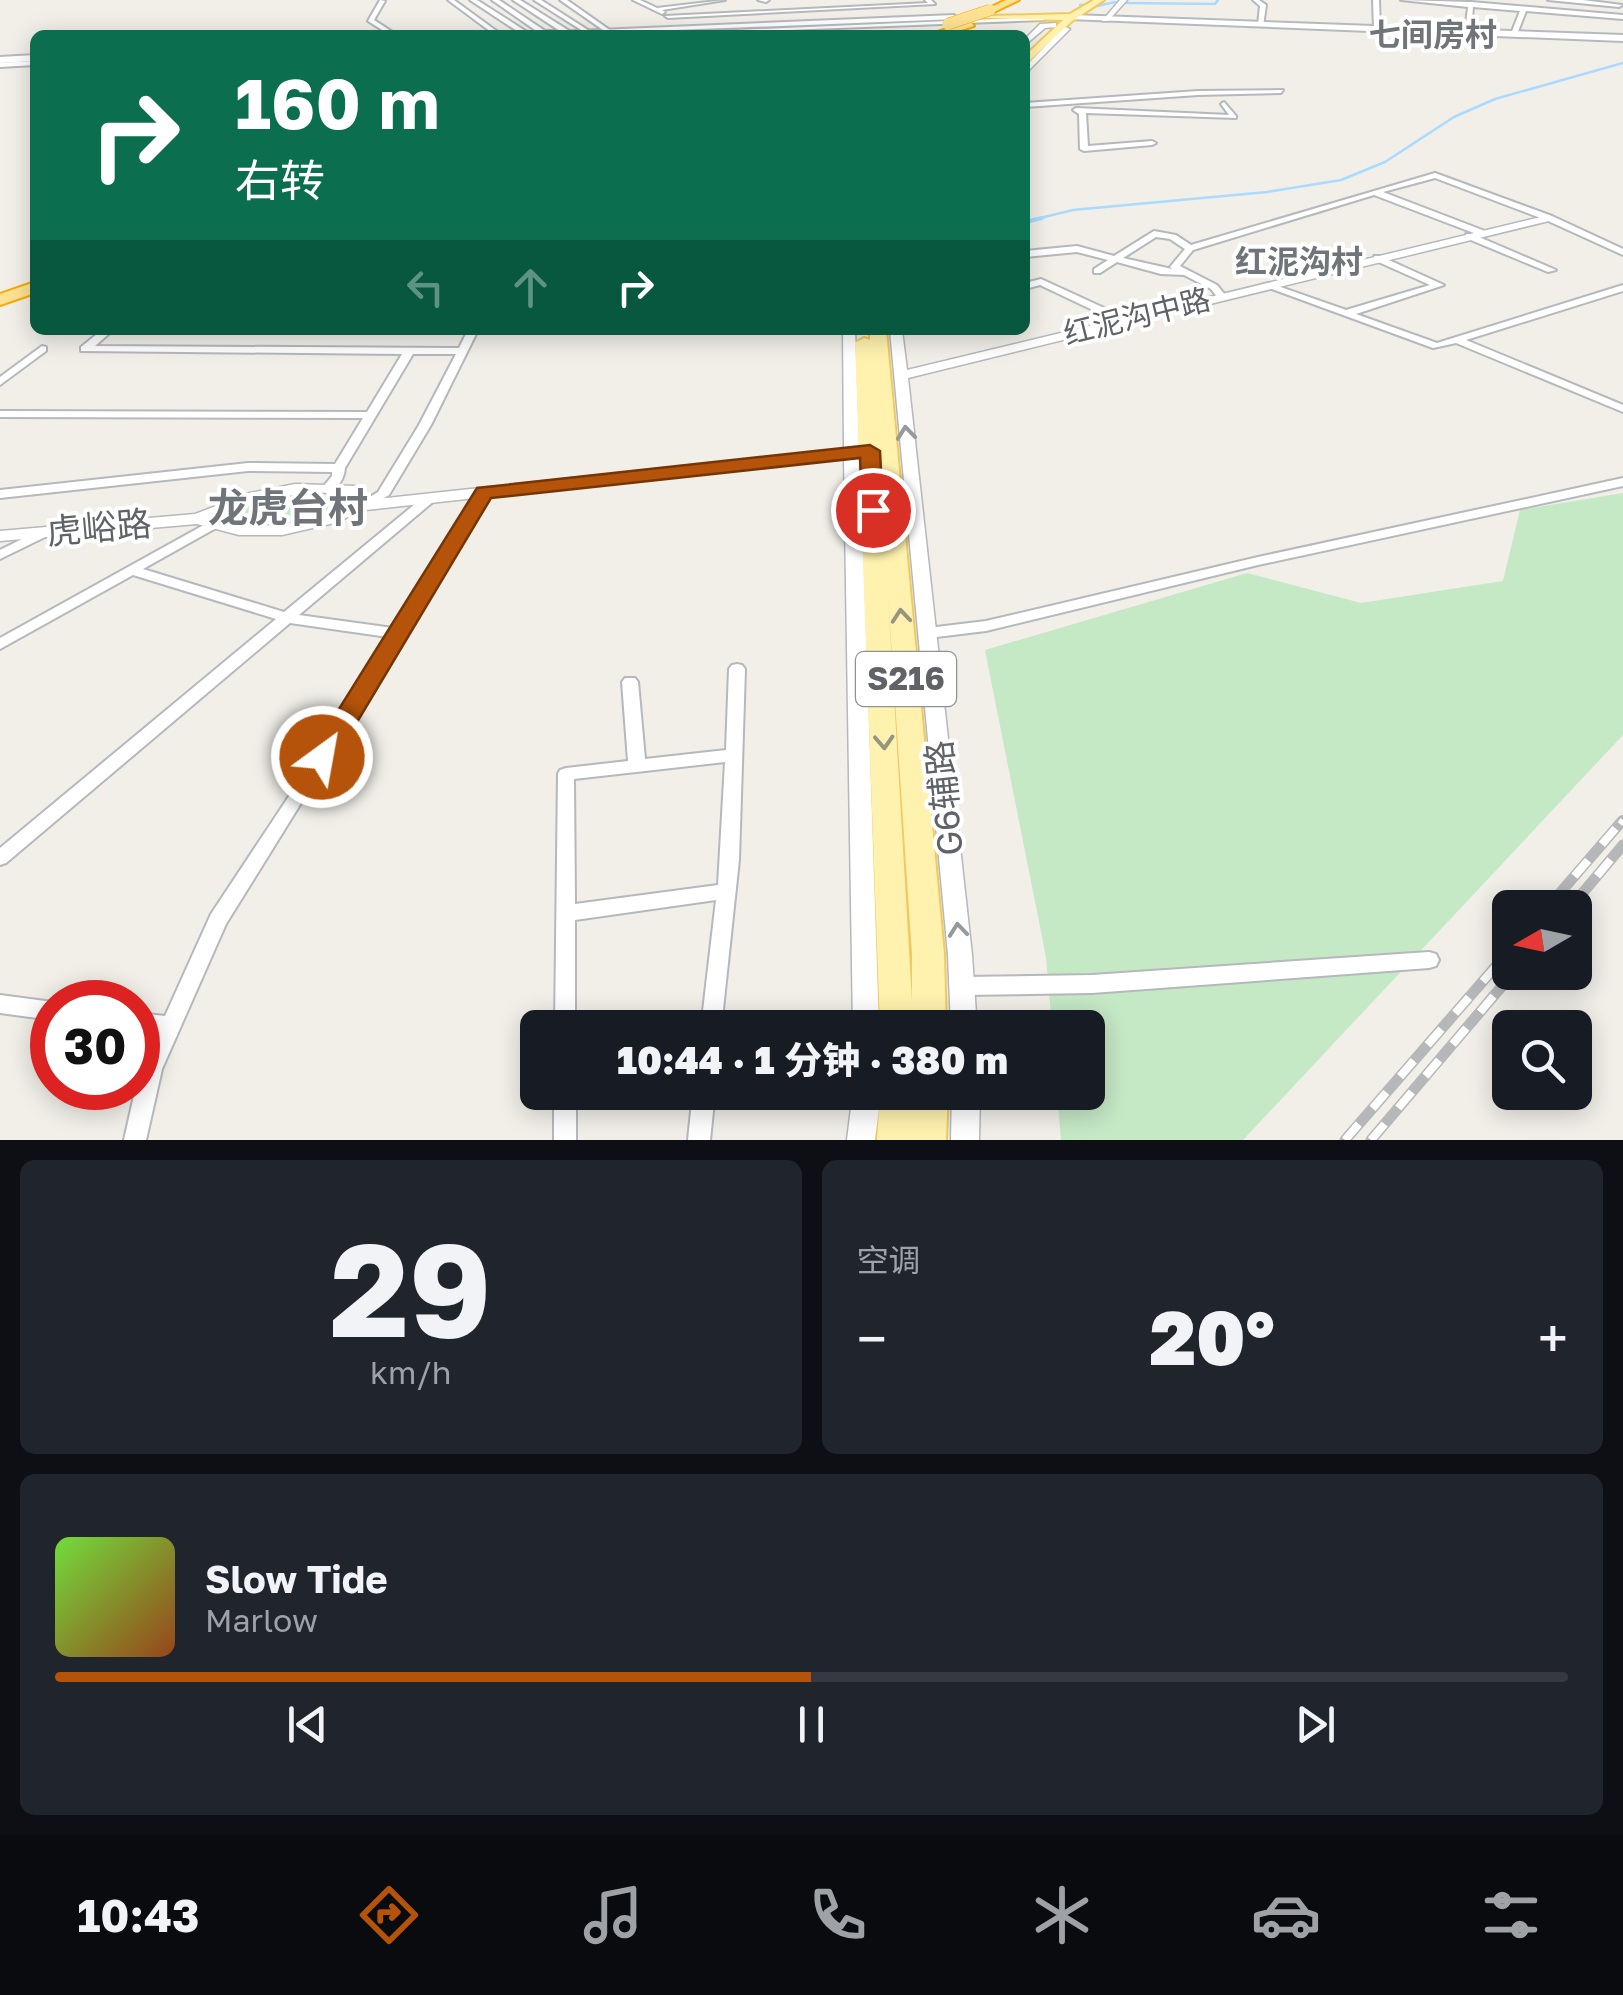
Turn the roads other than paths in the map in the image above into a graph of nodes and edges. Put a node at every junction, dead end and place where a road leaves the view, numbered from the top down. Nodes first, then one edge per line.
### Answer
1 (451, 0) edge
2 (516, 0) edge
3 (537, 0) edge
4 (563, 0) edge
5 (636, 0) edge
6 (722, 0) edge
7 (763, 0) edge
8 (928, 0) edge
9 (1032, 0) edge
10 (1100, 0) edge
11 (1124, 0) edge
12 (1256, 0) edge
13 (1376, 0) edge
14 (1404, 0) edge
15 (1424, 0) edge
16 (1492, 0) edge
17 (1540, 0) edge
18 (1551, 0) edge
19 (382, 1) edge
20 (497, 1) edge
21 (1581, 1) edge
22 (476, 2) edge
23 (1616, 2) edge
24 (1472, 4) junction
25 (987, 5) edge
26 (1012, 5) edge
27 (462, 6) junction
28 (1498, 6) junction
29 (1524, 8) junction
30 (658, 9) junction
31 (1534, 9) junction
32 (770, 10) junction
33 (966, 10) junction
34 (668, 16) junction
35 (1620, 17) edge
36 (1105, 19) junction
37 (1066, 20) junction
38 (950, 21) junction
39 (781, 24) junction
40 (1261, 25) junction
41 (1378, 29) junction
42 (386, 30) edge
43 (496, 30) edge
44 (521, 30) edge
45 (542, 30) edge
46 (564, 30) edge
47 (586, 30) edge
48 (608, 30) joint
49 (687, 30) edge
50 (928, 30) edge
51 (950, 30) edge
52 (1468, 32) junction
53 (1514, 34) junction
54 (1030, 38) edge
55 (1623, 38) edge
56 (1030, 48) edge
57 (1030, 57) edge
58 (30, 59) edge
59 (0, 61) edge
60 (1030, 67) edge
61 (1281, 91) dead end
62 (1224, 104) dead end
63 (1030, 105) edge
64 (1030, 105) edge
65 (1080, 111) junction
66 (1152, 143) dead end
67 (1374, 192) junction
68 (1548, 218) junction
69 (1476, 235) junction
70 (1190, 248) junction
71 (1623, 252) edge
72 (1030, 254) edge
73 (1377, 258) junction
74 (1114, 259) junction
75 (1551, 270) dead end
76 (1096, 272) dead end
77 (1187, 273) junction
78 (30, 278) edge
79 (1030, 285) edge
80 (1266, 285) junction
81 (0, 288) edge
82 (1623, 288) edge
83 (30, 289) edge
84 (1221, 296) junction
85 (0, 300) edge
86 (1346, 313) junction
87 (1122, 320) junction
88 (102, 335) edge
89 (470, 335) edge
90 (849, 335) edge
91 (864, 335) edge
92 (878, 335) edge
93 (896, 335) edge
94 (1458, 341) junction
95 (42, 349) dead end
96 (409, 351) junction
97 (462, 351) junction
98 (900, 376) junction
99 (0, 382) edge
100 (1623, 409) edge
101 (0, 414) edge
102 (371, 414) junction
103 (861, 452) junction
104 (340, 468) junction
105 (1623, 482) edge
106 (329, 486) junction
107 (484, 492) junction
108 (0, 494) edge
109 (430, 498) junction
110 (363, 506) junction
111 (204, 522) junction
112 (42, 532) junction
113 (0, 536) edge
114 (0, 554) edge
115 (131, 570) junction
116 (288, 618) junction
117 (928, 633) junction
118 (399, 634) junction
119 (0, 644) edge
120 (736, 669) dead end
121 (630, 682) dead end
122 (734, 755) junction
123 (637, 766) junction
124 (0, 858) edge
125 (726, 891) junction
126 (566, 912) junction
127 (1430, 960) dead end
128 (962, 986) junction
129 (0, 1004) edge
130 (30, 1007) edge
131 (565, 1010) edge
132 (713, 1010) edge
133 (866, 1010) edge
134 (896, 1010) edge
135 (929, 1010) edge
136 (963, 1010) edge
137 (160, 1025) edge
138 (170, 1026) junction
139 (565, 1110) edge
140 (702, 1110) edge
141 (864, 1110) edge
142 (897, 1110) edge
143 (929, 1110) edge
144 (966, 1110) edge
145 (135, 1140) edge
146 (565, 1140) edge
147 (699, 1140) edge
148 (862, 1140) edge
149 (895, 1140) edge
150 (928, 1140) edge
151 (965, 1140) edge

1 - 27 street
2 - 20 street
2 - 46 street
3 - 47 street
4 - 48 street
5 - 30 street
6 - 30 street
7 - 32 street
8 - 32 street
9 - 26 highway
10 - 37 main road
11 - 36 street
12 - 40 street
13 - 41 street
14 - 15 street
15 - 24 street
16 - 28 street
17 - 31 street
18 - 21 street
19 - 42 street
20 - 22 street
20 - 45 street
21 - 23 street
22 - 27 street
22 - 44 street
23 - 35 street
24 - 28 street
24 - 52 street
25 - 26 highway
25 - 33 main road
25 - 38 highway, bridge
26 - 51 highway, bridge
27 - 43 street
28 - 29 street
29 - 31 street
29 - 53 street
30 - 34 street
31 - 35 street
32 - 34 street
32 - 39 street
33 - 37 main road
33 - 38 main road
34 - 49 street
36 - 37 main road
36 - 40 main road
37 - 38 main road
37 - 38 main road
37 - 54 street
37 - 56 main road
37 - 57 main road
37 - 60 street
38 - 39 main road
38 - 49 main road
38 - 50 highway
39 - 49 main road
40 - 41 main road
41 - 52 main road
48 - 49 street
52 - 53 main road
53 - 55 main road
58 - 59 main road
61 - 63 street
62 - 65 street
64 - 65 street
65 - 66 street
67 - 68 street
67 - 69 street
67 - 70 street
68 - 69 street, 红泥沟中路
68 - 71 street
69 - 73 street, 红泥沟中路
69 - 75 street
70 - 74 street
70 - 77 street
72 - 74 street
73 - 80 street, 红泥沟中路
73 - 86 street
74 - 76 street
74 - 77 street
77 - 84 street
78 - 81 highway
79 - 87 street
80 - 84 street, 红泥沟中路
80 - 86 street
82 - 94 street
83 - 85 highway
84 - 87 street, 红泥沟中路
86 - 94 street
87 - 98 street, 红泥沟中路
88 - 96 street
89 - 97 street
90 - 103 street, G6辅路 / S216
91 - 103 main road, G6辅路 / S216
135 -> 92 main road, G6辅路 / S216
93 - 98 street, G6辅路 / S216
94 - 100 street
95 - 99 street
96 - 97 street
96 - 102 street
97 - 110 street
117 -> 98 street, G6辅路 / S216
101 - 102 street
102 - 104 street
103 - 107 street
103 - 133 street, G6辅路 / S216
103 -> 134 main road, G6辅路 / S216
104 - 106 street
104 - 108 street
105 - 117 street
106 - 110 street
106 - 111 street
107 - 109 street
107 - 118 street
109 - 110 street
109 - 116 street
110 - 111 street
111 - 112 street, 虎峪路
111 - 115 street
112 - 113 street, 虎峪路
112 - 114 street
115 - 116 street
115 - 119 street
116 - 118 street
116 - 124 street
128 -> 117 street, G6辅路 / S216
118 - 138 street
120 - 122 street
121 - 123 street
122 - 123 street
122 - 125 street
123 - 126 street
125 - 126 street
125 - 132 street
126 - 131 street
127 - 128 street
128 - 136 street, G6辅路 / S216
129 - 130 street
137 - 138 street
138 - 145 street
139 - 146 street
140 - 147 street
141 - 148 street
142 - 149 main road
143 - 150 main road
144 - 151 street

